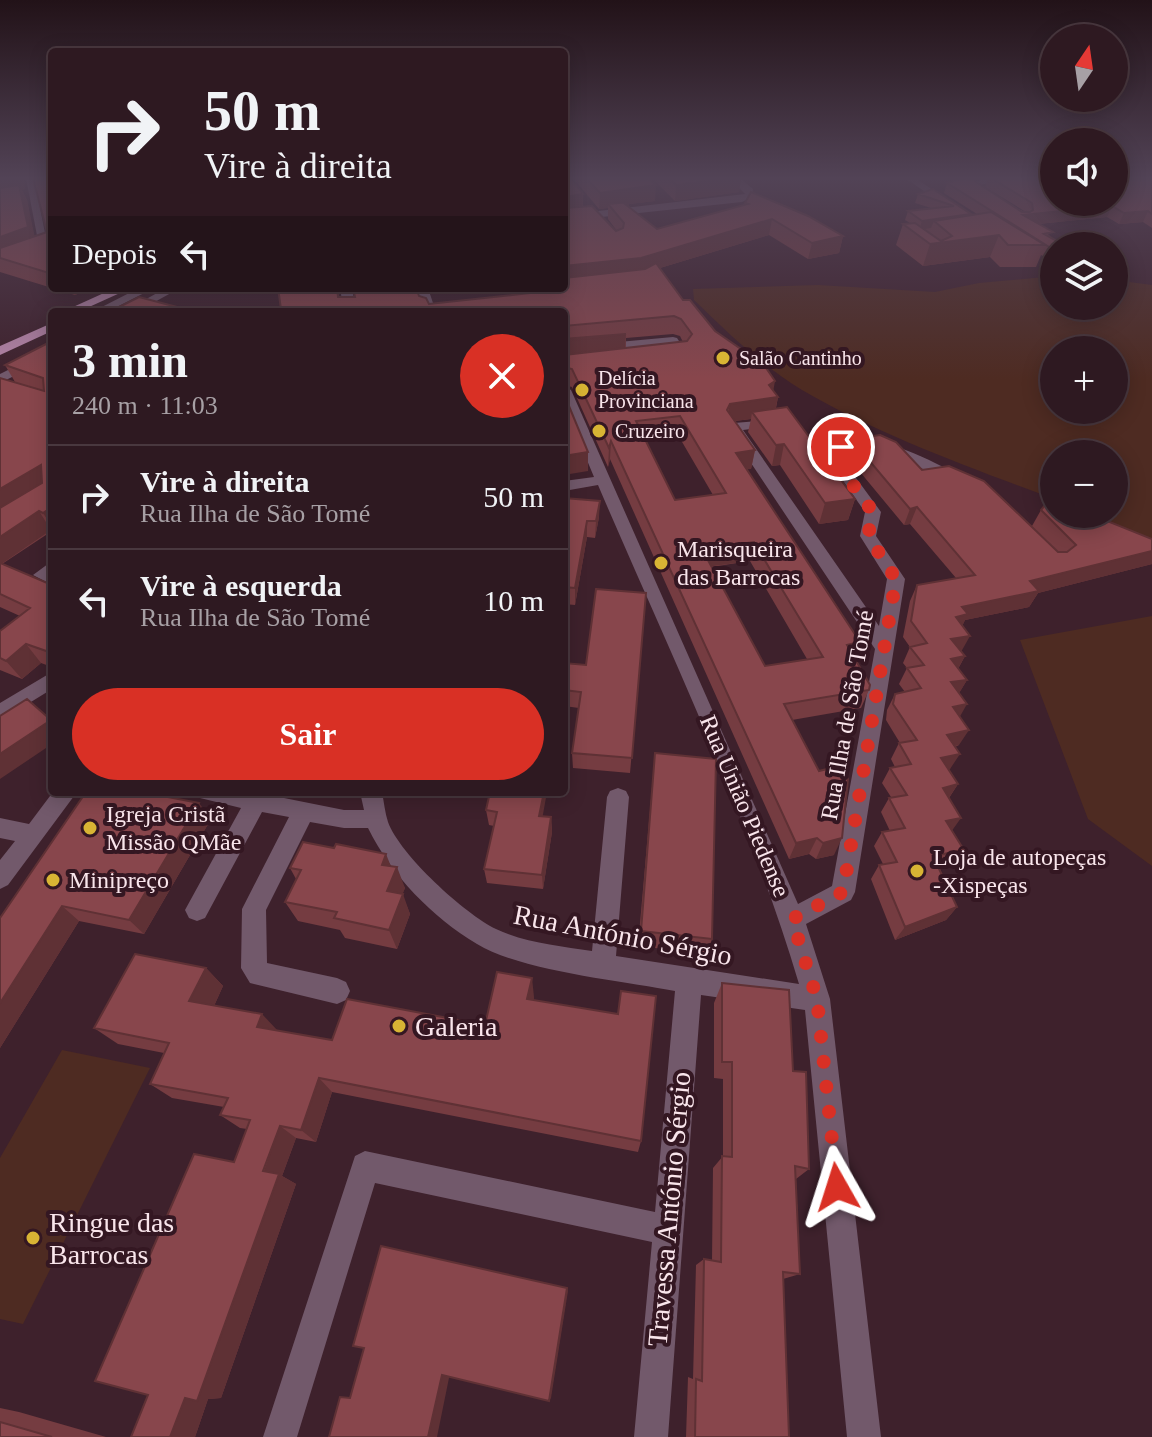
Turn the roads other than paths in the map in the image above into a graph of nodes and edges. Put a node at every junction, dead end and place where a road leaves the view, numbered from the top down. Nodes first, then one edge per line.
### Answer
1 (48, 245) edge
2 (30, 252) edge
3 (583, 287) edge
4 (568, 288) edge
5 (132, 292) edge
6 (167, 292) edge
7 (521, 292) edge
8 (99, 300) edge
9 (513, 307) edge
10 (78, 308) edge
11 (137, 308) edge
12 (48, 320) edge
13 (48, 329) edge
14 (0, 342) edge
15 (0, 351) edge
16 (568, 351) edge
17 (48, 354) edge
18 (608, 361) edge
19 (0, 379) edge
20 (568, 399) edge
21 (792, 419) edge
22 (602, 480) junction
23 (568, 485) edge
24 (966, 485) edge
25 (884, 648) junction
26 (48, 685) edge
27 (0, 713) edge
28 (63, 796) edge
29 (227, 796) edge
30 (372, 796) edge
31 (618, 797) dead end
32 (256, 802) junction
33 (304, 811) junction
34 (376, 819) junction
35 (0, 828) edge
36 (32, 834) junction
37 (0, 878) edge
38 (197, 910) dead end
39 (792, 919) junction
40 (603, 965) junction
41 (689, 981) junction
42 (337, 991) dead end
43 (817, 999) junction
44 (667, 1230) junction
45 (280, 1437) edge
46 (651, 1437) edge
47 (864, 1437) edge

1 - 2 street
3 - 4 street
5 - 8 street
6 - 11 street
7 - 9 street
8 - 10 main road
12 - 14 main road
13 - 15 main road
16 - 18 street
17 - 19 street
20 - 22 street, Rua União Piedense
21 - 25 street
22 - 23 street
22 - 39 street, Rua União Piedense
24 - 25 street, Rua Ilha de São Tomé
25 - 39 street, Rua Ilha de São Tomé
26 - 27 street
28 - 36 street
29 - 32 street
30 - 34 street, Rua António Sérgio
31 - 40 street
32 - 33 street
32 - 38 street
33 - 34 street
33 - 42 street
34 - 40 street, Rua António Sérgio
35 - 36 street
36 - 37 street
39 - 43 street, Rua União Piedense
40 - 41 street, Rua António Sérgio
41 - 43 street, Rua António Sérgio
41 - 44 street, Travessa António Sérgio
43 - 47 street, Rua União Piedense
44 - 45 street
44 - 46 street, Travessa António Sérgio

